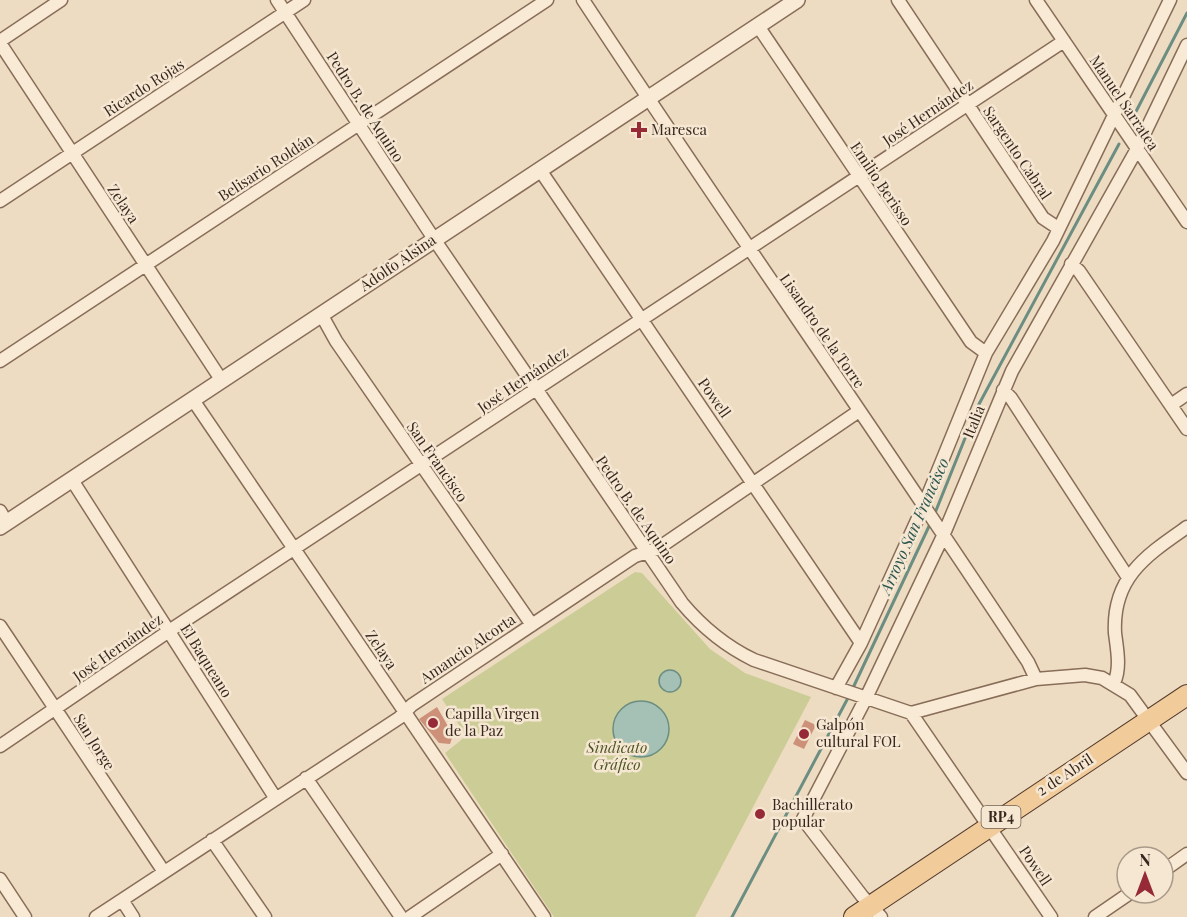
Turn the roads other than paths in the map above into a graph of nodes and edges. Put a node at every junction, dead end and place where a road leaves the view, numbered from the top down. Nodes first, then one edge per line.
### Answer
1 (61, 0) edge
2 (277, 0) edge
3 (304, 0) edge
4 (548, 0) edge
5 (583, 0) edge
6 (797, 0) edge
7 (898, 0) edge
8 (1036, 0) edge
9 (1170, 0) edge
10 (286, 13) junction
11 (758, 26) junction
12 (1064, 41) junction
13 (0, 42) edge
14 (1187, 45) edge
15 (647, 98) junction
16 (968, 106) junction
17 (1113, 114) junction
18 (358, 125) junction
19 (1135, 146) junction
20 (72, 154) junction
21 (540, 170) junction
22 (858, 178) junction
23 (0, 201) edge
24 (1187, 222) edge
25 (1058, 228) junction
26 (434, 239) junction
27 (749, 251) junction
28 (1071, 264) junction
29 (145, 265) junction
30 (321, 314) junction
31 (642, 320) junction
32 (986, 352) junction
33 (0, 361) edge
34 (222, 381) junction
35 (535, 390) junction
36 (1003, 390) junction
37 (1187, 394) edge
38 (193, 400) junction
39 (1171, 405) junction
40 (859, 411) junction
41 (1187, 429) edge
42 (422, 466) junction
43 (72, 480) junction
44 (754, 483) junction
45 (926, 509) junction
46 (2, 520) edge
47 (1187, 527) edge
48 (941, 532) junction
49 (295, 550) junction
50 (648, 553) junction
51 (1127, 576) junction
52 (532, 625) junction
53 (0, 626) edge
54 (169, 631) junction
55 (861, 643) junction
56 (1036, 679) junction
57 (1114, 683) junction
58 (840, 690) junction
59 (1187, 695) edge
60 (863, 697) junction
61 (56, 710) junction
62 (405, 712) junction
63 (911, 713) junction
64 (1150, 720) junction
65 (0, 746) edge
66 (1187, 773) edge
67 (306, 778) junction
68 (276, 799) junction
69 (989, 824) junction
70 (212, 840) junction
71 (502, 854) junction
72 (164, 872) junction
73 (0, 879) edge
74 (122, 900) junction
75 (1115, 903) edge
76 (876, 911) edge
77 (25, 917) edge
78 (96, 917) edge
79 (133, 917) edge
80 (265, 917) edge
81 (401, 917) edge
82 (410, 917) edge
83 (544, 917) edge
84 (854, 917) edge
85 (1051, 917) edge
86 (1095, 917) edge

1 - 13 street
2 - 10 street, Pedro B. de Aquino
3 - 10 street, Ricardo Rojas
4 - 18 street, Belisario Roldán
5 - 15 street, Lisandro de la Torre
6 - 11 street, Adolfo Alsina
7 - 16 street, Sargento Cabral
8 - 12 street, Manuel Sarratea
9 - 17 street, Italia
10 - 18 street, Pedro B. de Aquino
10 - 20 street, Ricardo Rojas
11 - 15 street, Adolfo Alsina
11 - 22 street, Emilio Berisso
12 - 16 street, José Hernández
12 - 17 street, Manuel Sarratea
13 - 20 street, Zelaya
14 - 19 street, Italia
15 - 21 street, Adolfo Alsina
15 - 27 street, Lisandro de la Torre
16 - 22 street, José Hernández
16 - 25 street, Sargento Cabral
17 - 19 street, Manuel Sarratea
17 - 25 street, Italia
18 - 26 street, Pedro B. de Aquino
18 - 29 street, Belisario Roldán
19 - 24 street, Manuel Sarratea
19 - 28 street, Italia
20 - 23 street, Ricardo Rojas
20 - 29 street, Zelaya
21 - 26 street, Adolfo Alsina
21 - 31 street, Powell
22 - 27 street, José Hernández
22 - 32 street, Emilio Berisso
25 - 32 street, Italia
26 - 30 street, Adolfo Alsina
26 - 35 street, Pedro B. de Aquino
27 - 31 street, José Hernández
27 - 40 street, Lisandro de la Torre
28 - 36 street, Italia
28 - 39 street
29 - 33 street, Belisario Roldán
29 - 34 street, Zelaya
30 - 34 street, Adolfo Alsina
30 - 42 street, San Francisco
31 - 35 street, José Hernández
31 - 44 street, Powell
32 - 45 street, Italia
34 - 38 street, Adolfo Alsina
35 - 42 street, José Hernández
35 - 50 street, Pedro B. de Aquino
36 - 48 street, Italia
36 - 51 street
37 - 39 street
38 - 43 street, Adolfo Alsina
38 - 49 street, Zelaya
39 - 41 street
40 - 44 street, Amancio Alcorta
40 - 45 street, Lisandro de la Torre
42 - 49 street, José Hernández
42 - 52 street, San Francisco
43 - 46 street, Adolfo Alsina
43 - 54 street, El Baqueano
44 - 50 street, Amancio Alcorta
44 - 55 street, Powell
45 - 48 street, Lisandro de la Torre
45 - 55 street, Italia
47 - 51 street
48 - 56 street, Lisandro de la Torre
48 - 60 street, Italia
49 - 54 street, José Hernández
49 - 62 street, Zelaya
50 - 52 street, Amancio Alcorta
50 - 58 street, Pedro B. de Aquino
51 - 57 street
52 - 62 street, Amancio Alcorta
53 - 61 street, San Jorge
54 - 61 street, José Hernández
54 - 68 street, El Baqueano
55 - 58 street, Italia
56 - 57 street
56 - 63 street
57 - 64 street
58 - 60 street, Pedro B. de Aquino
59 - 64 main road, 2 de Abril / RP4
60 - 63 street, Pedro B. de Aquino
60 - 76 street, Italia
61 - 65 street, José Hernández
61 - 72 street, San Jorge
62 - 67 street, Amancio Alcorta
62 - 71 street, Zelaya
63 - 69 street, Powell
64 - 66 street
64 - 69 main road, 2 de Abril / RP4
67 - 68 street, Amancio Alcorta
67 - 81 street
68 - 70 street, Amancio Alcorta
69 - 76 main road, 2 de Abril / RP4
69 - 85 street, Powell
70 - 72 street, Amancio Alcorta
70 - 80 street
71 - 82 street
71 - 83 street, Zelaya
72 - 74 street, Amancio Alcorta
73 - 77 street
74 - 78 street, Amancio Alcorta
74 - 79 street
75 - 86 street
76 - 84 main road, 2 de Abril / RP4

